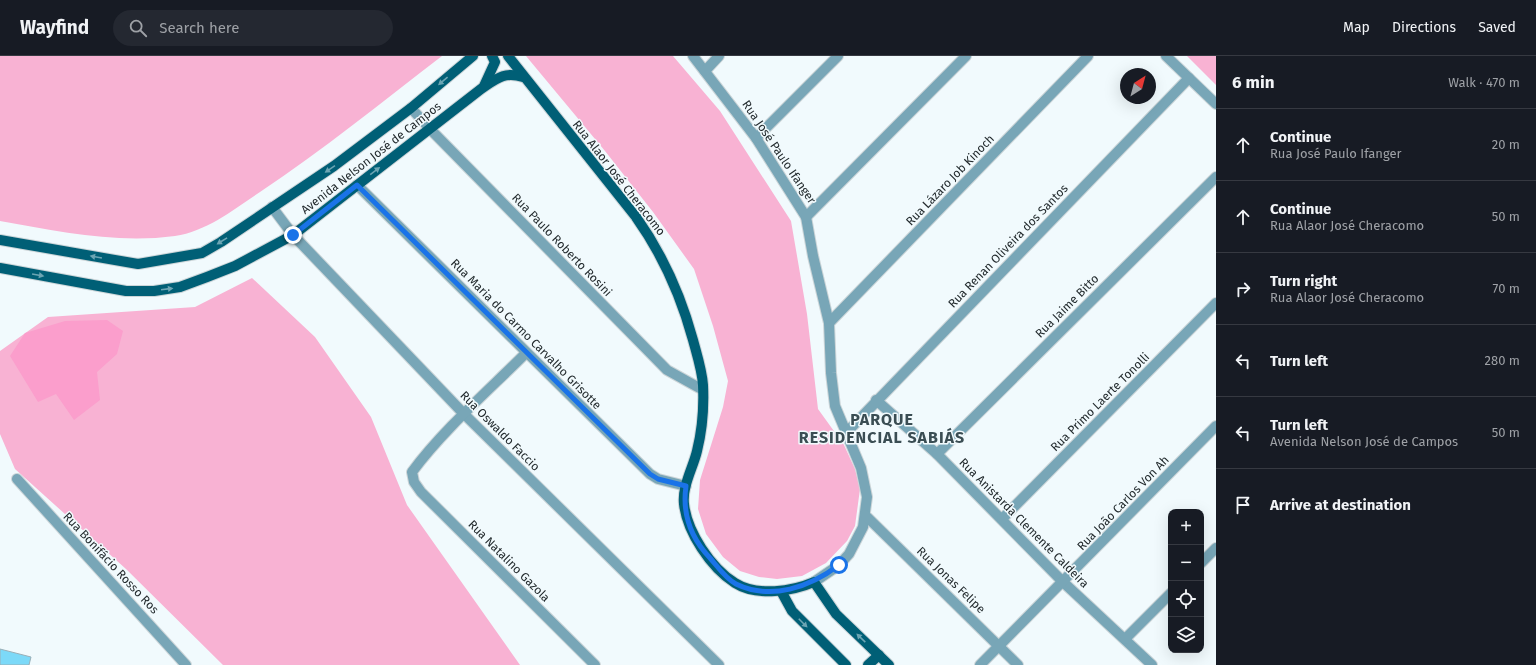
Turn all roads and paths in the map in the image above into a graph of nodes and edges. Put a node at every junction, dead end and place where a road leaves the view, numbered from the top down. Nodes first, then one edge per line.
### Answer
1 (473, 56) edge
2 (492, 56) edge
3 (508, 56) edge
4 (693, 56) edge
5 (719, 56) edge
6 (838, 56) edge
7 (966, 56) edge
8 (1088, 56) edge
9 (1166, 56) edge
10 (705, 71) junction
11 (523, 77) junction
12 (1189, 78) junction
13 (482, 88) junction
14 (1216, 104) edge
15 (411, 108) junction
16 (430, 129) junction
17 (756, 138) junction
18 (1216, 177) edge
19 (357, 185) junction
20 (272, 207) junction
21 (806, 216) junction
22 (293, 235) junction
23 (0, 240) edge
24 (0, 268) edge
25 (1216, 303) edge
26 (829, 323) junction
27 (526, 353) junction
28 (703, 390) junction
29 (876, 400) junction
30 (464, 414) junction
31 (1216, 426) edge
32 (846, 433) junction
33 (937, 454) junction
34 (17, 480) dead end
35 (686, 486) junction
36 (866, 515) junction
37 (1002, 519) junction
38 (1216, 548) edge
39 (1204, 560) edge
40 (814, 582) junction
41 (1063, 582) junction
42 (781, 591) junction
43 (1168, 596) edge
44 (1125, 639) junction
45 (1000, 646) junction
46 (878, 655) junction
47 (186, 665) edge
48 (596, 665) edge
49 (718, 665) edge
50 (846, 665) edge
51 (868, 665) edge
52 (889, 665) edge
53 (980, 665) edge
54 (1018, 665) edge
55 (1152, 665) edge

1 -> 15 main road, Avenida Nelson José de Campos
2 - 13 main road
3 - 11 main road, Rua Alaor José Cheracomo
4 - 10 street, Rua José Paulo Ifanger
5 - 10 street
6 - 17 street
7 - 21 street
8 - 26 street, Rua Lázaro Job Kinoch
9 - 12 street
10 - 17 street, Rua José Paulo Ifanger
11 - 13 main road, Avenida Nelson José de Campos
11 - 28 main road, Rua Alaor José Cheracomo
12 - 14 street
12 - 29 street, Rua Renan Oliveira dos Santos
13 - 16 main road, Avenida Nelson José de Campos
15 - 16 street, Rua Paulo Roberto Rosini
15 -> 20 main road, Avenida Nelson José de Campos
19 -> 16 main road, Avenida Nelson José de Campos
16 - 28 street, Rua Paulo Roberto Rosini
17 - 21 street, Rua José Paulo Ifanger
18 - 33 street, Rua Jaime Bitto
19 - 22 main road, Avenida Nelson José de Campos
19 - 27 street, Rua Maria do Carmo Carvalho Grisotte
20 - 22 street, Rua Oswaldo Faccio
20 -> 23 main road, Avenida Nelson José de Campos
21 - 26 street, Rua José Paulo Ifanger
24 -> 22 main road, Avenida Nelson José de Campos
22 - 30 street, Rua Oswaldo Faccio
25 - 37 street, Rua Primo Laerte Tonolli
26 - 32 street, Rua José Paulo Ifanger
27 - 30 street
27 - 35 street, Rua Maria do Carmo Carvalho Grisotte
28 - 35 main road, Rua Alaor José Cheracomo
29 - 32 street, Rua Renan Oliveira dos Santos
29 - 33 street, Rua Anistarda Clemente Caldeira
30 - 48 street, Rua Natalino Gazola
30 - 49 street, Rua Oswaldo Faccio
31 - 41 street, Rua João Carlos Von Ah
32 - 36 street, Rua José Paulo Ifanger
33 - 37 street, Rua Anistarda Clemente Caldeira
34 - 47 street, Rua Bonifácio Rosso Ros
35 - 42 main road, Rua Alaor José Cheracomo
36 - 40 street, Rua José Paulo Ifanger
36 - 45 street, Rua Jonas Felipe
37 - 41 street, Rua Anistarda Clemente Caldeira
38 - 39 street
40 - 42 main road, Rua Alaor José Cheracomo
46 -> 40 main road
41 - 44 street, Rua Anistarda Clemente Caldeira
41 - 45 street, Rua João Carlos Von Ah
42 -> 50 main road
43 - 44 street
44 - 55 street, Rua Anistarda Clemente Caldeira
45 - 53 street, Rua João Carlos Von Ah
45 - 54 street, Rua Jonas Felipe
46 - 51 main road
46 - 52 main road

